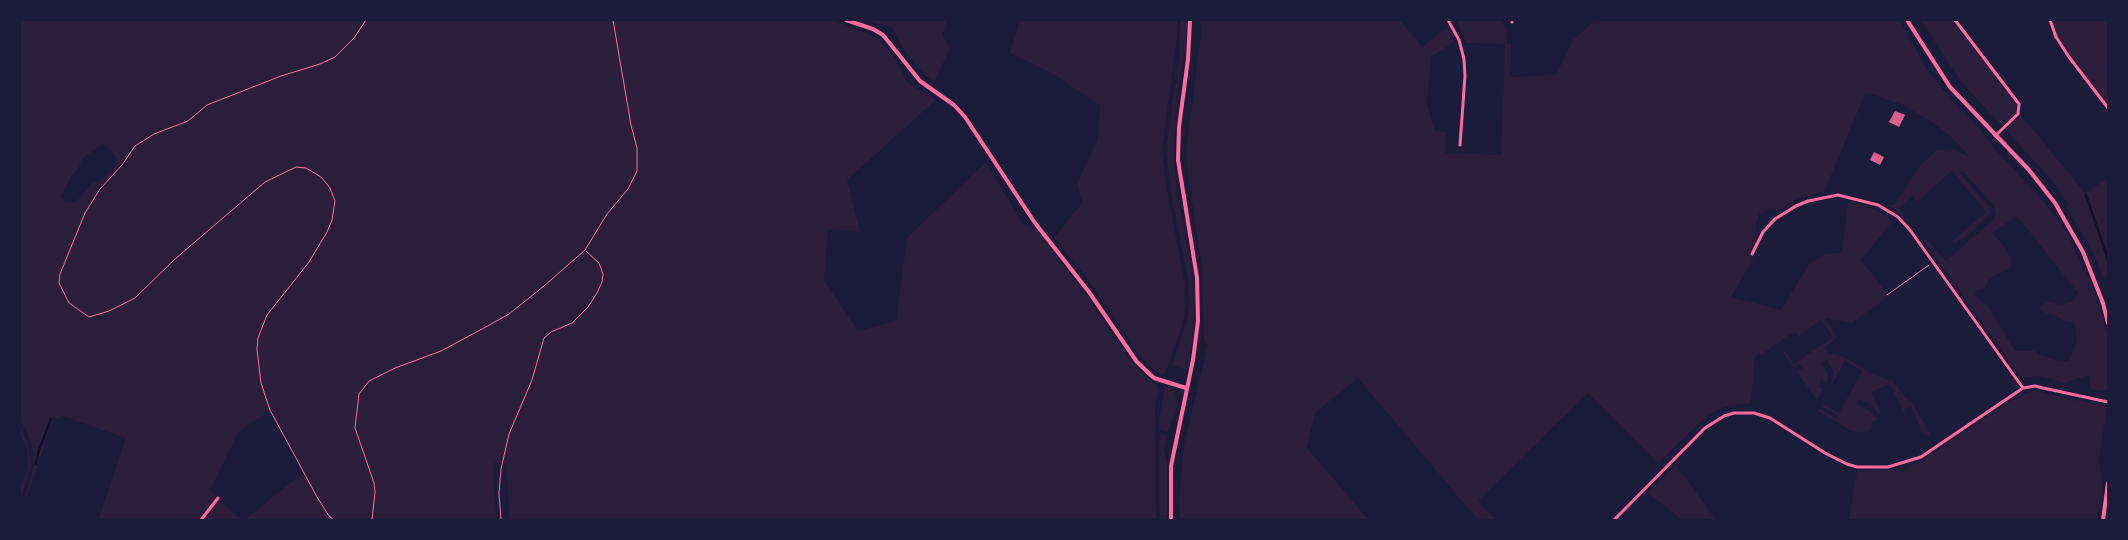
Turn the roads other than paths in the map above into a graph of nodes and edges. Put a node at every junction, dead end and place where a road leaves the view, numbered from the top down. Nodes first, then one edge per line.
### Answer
1 (846, 20) edge
2 (1190, 20) edge
3 (1448, 20) edge
4 (1907, 20) edge
5 (1955, 20) edge
6 (2050, 20) edge
7 (2108, 108) edge
8 (1995, 136) junction
9 (1460, 145) dead end
10 (1752, 254) dead end
11 (2108, 323) edge
12 (1186, 388) junction
13 (2023, 388) junction
14 (2108, 402) edge
15 (2108, 483) edge
16 (218, 498) dead end
17 (201, 520) edge
18 (1171, 520) edge
19 (1614, 520) edge
20 (2103, 520) edge

1 - 12 street
2 - 12 street
3 - 9 street
4 - 8 street
5 - 8 street
6 - 7 street
8 - 11 street
10 - 13 street
12 - 18 street
13 - 14 street
13 - 19 street
15 - 20 street
16 - 17 street

